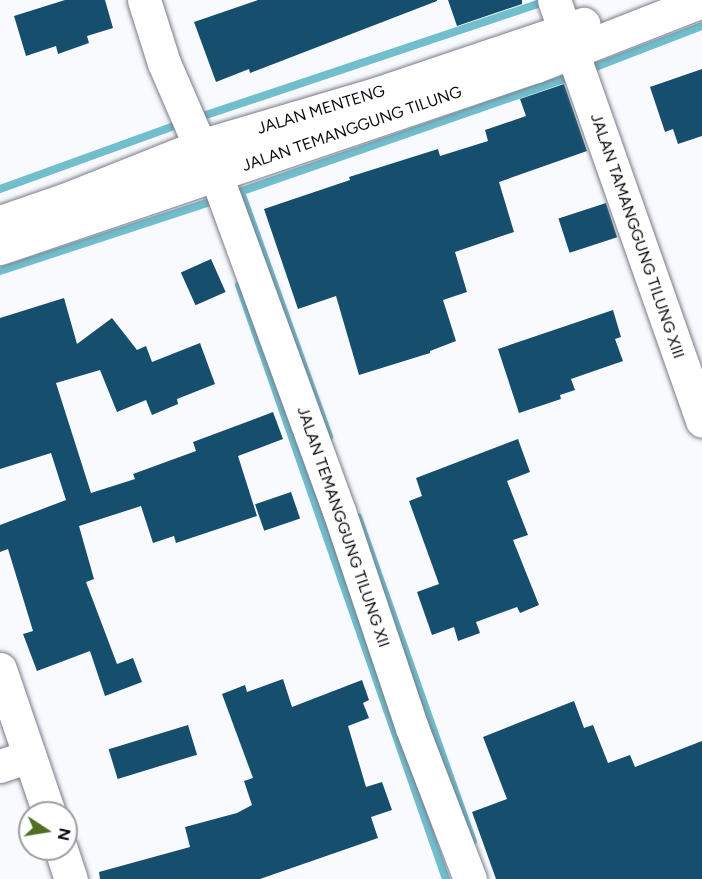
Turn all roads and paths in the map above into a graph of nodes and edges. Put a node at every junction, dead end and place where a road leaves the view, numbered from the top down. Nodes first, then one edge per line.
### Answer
1 (144, 0) edge
2 (554, 0) edge
3 (643, 0) edge
4 (702, 1) edge
5 (568, 41) junction
6 (200, 146) junction
7 (216, 176) junction
8 (0, 222) edge
9 (0, 248) edge
10 (702, 421) edge
11 (0, 669) edge
12 (14, 761) edge
13 (40, 801) edge
14 (65, 861) edge
15 (71, 879) edge
16 (470, 879) edge

1 - 6 street
2 - 5 street, JALAN TAMANGGUNG TILUNG XIII
3 - 5 street, JALAN MENTENG
4 - 5 street, JALAN TEMANGGUNG TILUNG
5 - 6 street, JALAN MENTENG
5 - 7 street, JALAN TEMANGGUNG TILUNG
5 - 10 street, JALAN TAMANGGUNG TILUNG XIII
6 - 8 street, JALAN MENTENG
7 - 9 street, JALAN TEMANGGUNG TILUNG
7 - 16 street, JALAN TEMANGGUNG TILUNG XII
11 - 12 street
12 - 13 street
14 - 15 street

